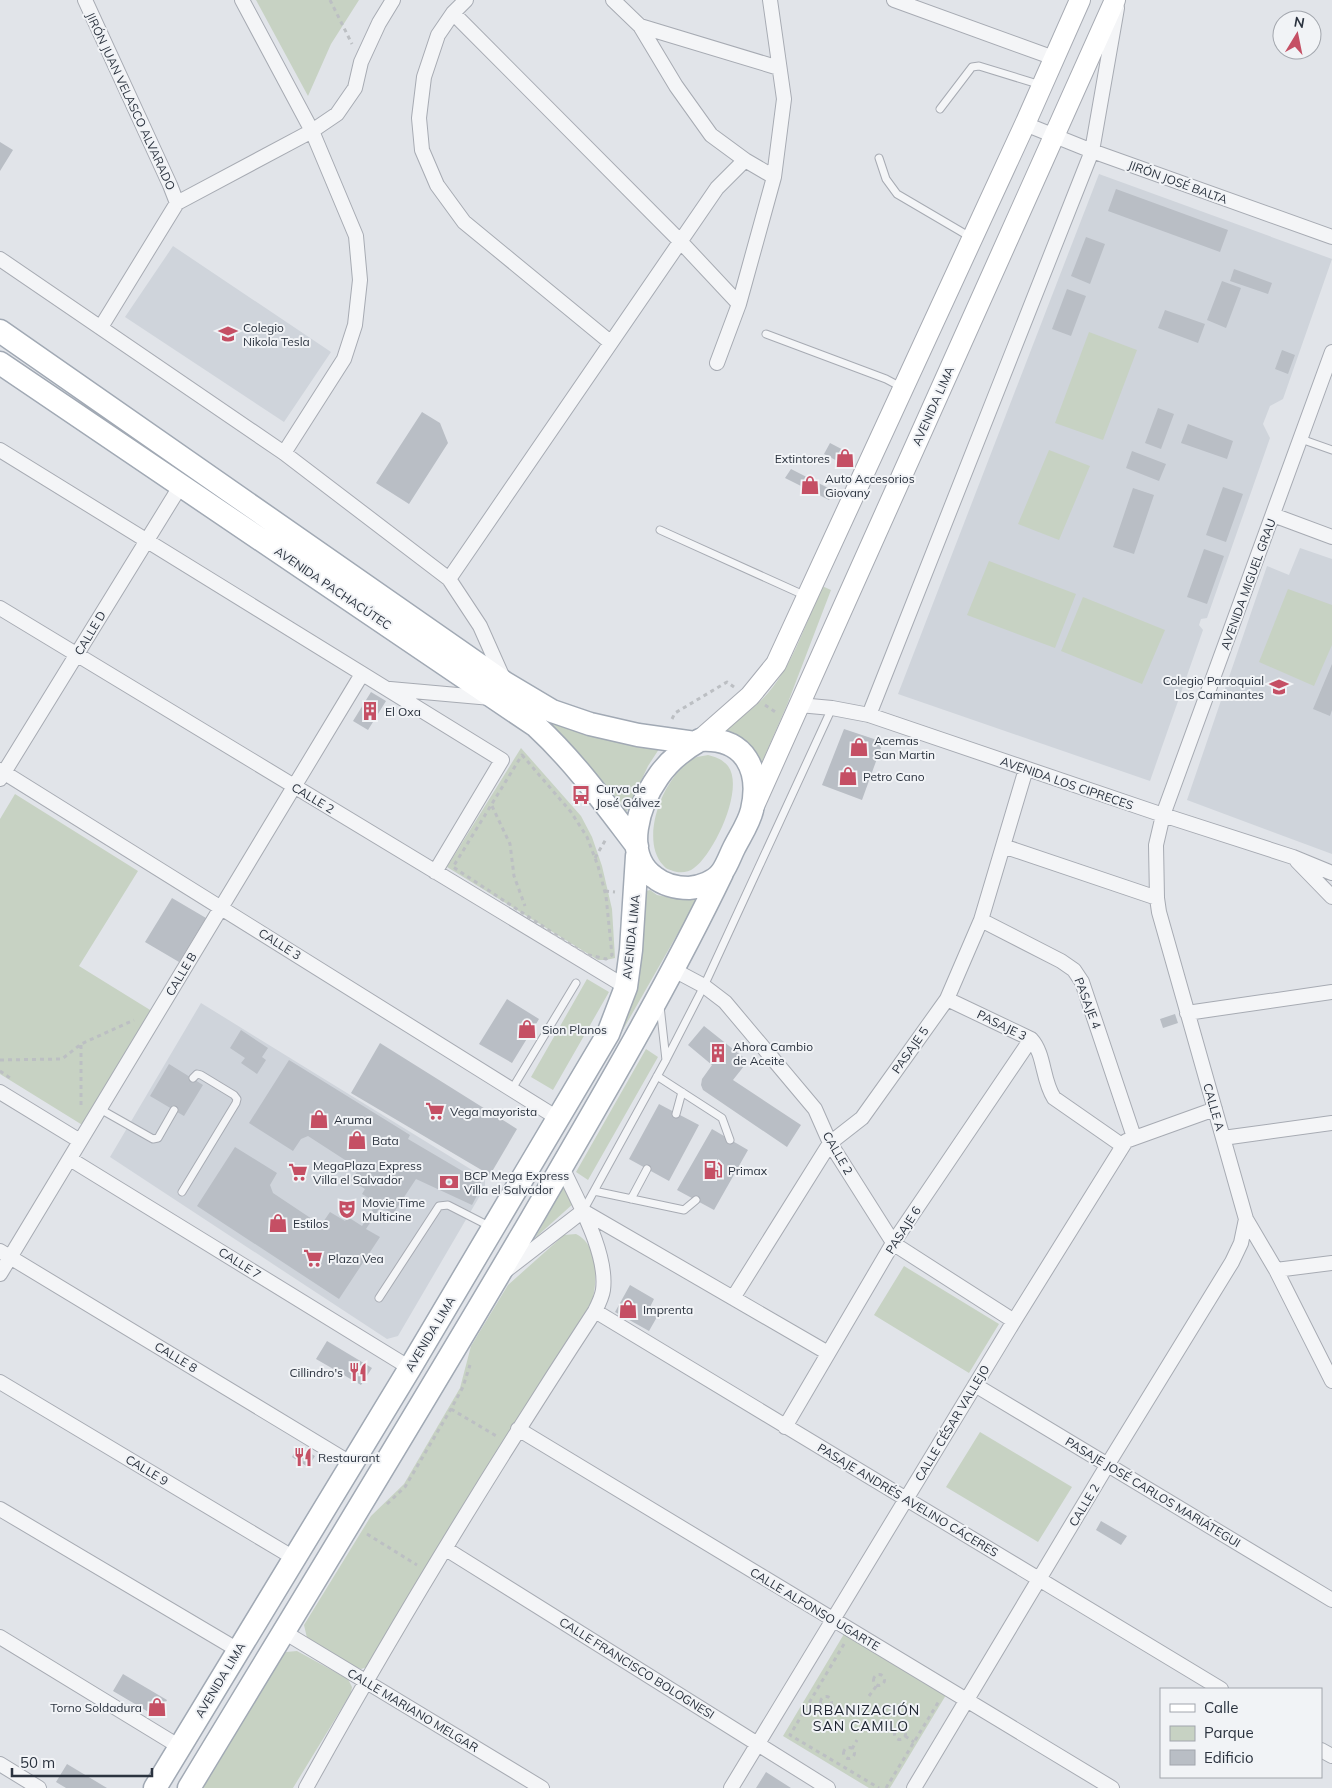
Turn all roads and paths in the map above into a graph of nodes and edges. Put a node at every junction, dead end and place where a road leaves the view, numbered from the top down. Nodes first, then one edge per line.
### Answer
1 (85, 0) edge
2 (242, 0) edge
3 (330, 0) edge
4 (393, 0) edge
5 (466, 0) edge
6 (613, 0) edge
7 (770, 0) edge
8 (894, 0) edge
9 (1080, 0) edge
10 (1117, 0) edge
11 (453, 13) junction
12 (640, 26) junction
13 (1054, 58) junction
14 (361, 62) junction
15 (779, 68) junction
16 (1042, 85) junction
17 (940, 108) dead end
18 (1025, 124) junction
19 (312, 131) junction
20 (1054, 136) junction
21 (1092, 151) junction
22 (880, 158) dead end
23 (745, 160) junction
24 (774, 177) junction
25 (177, 203) junction
26 (1332, 237) edge
27 (972, 239) junction
28 (680, 241) junction
29 (0, 259) edge
30 (739, 304) junction
31 (101, 327) junction
32 (0, 331) edge
33 (766, 334) dead end
34 (610, 342) junction
35 (1332, 352) edge
36 (0, 363) edge
37 (717, 363) dead end
38 (903, 388) junction
39 (1301, 439) junction
40 (0, 450) edge
41 (1332, 450) edge
42 (284, 453) junction
43 (181, 485) junction
44 (1274, 515) junction
45 (660, 530) dead end
46 (1332, 536) edge
47 (146, 540) junction
48 (449, 579) junction
49 (806, 596) junction
50 (0, 608) edge
51 (77, 654) junction
52 (362, 674) junction
53 (387, 689) junction
54 (500, 691) junction
55 (750, 696) junction
56 (832, 708) junction
57 (796, 714) junction
58 (869, 715) junction
59 (698, 742) junction
60 (1026, 769) junction
61 (2, 774) edge
62 (294, 786) junction
63 (491, 805) junction
64 (751, 813) junction
65 (1163, 816) junction
66 (1003, 846) junction
67 (637, 851) junction
68 (1293, 857) junction
69 (435, 872) junction
70 (722, 873) junction
71 (1332, 873) edge
72 (1332, 897) edge
73 (1156, 898) junction
74 (221, 908) junction
75 (530, 918) junction
76 (981, 920) junction
77 (674, 970) junction
78 (576, 983) dead end
79 (704, 986) junction
80 (626, 987) junction
81 (1332, 992) edge
82 (659, 998) junction
83 (947, 999) junction
84 (159, 1011) junction
85 (1187, 1013) junction
86 (1031, 1039) junction
87 (81, 1044) junction
88 (0, 1060) edge
89 (666, 1060) junction
90 (0, 1071) edge
91 (657, 1076) junction
92 (193, 1078) dead end
93 (16, 1081) dead end
94 (512, 1089) junction
95 (0, 1092) edge
96 (682, 1092) junction
97 (100, 1109) junction
98 (1215, 1109) junction
99 (174, 1110) dead end
100 (676, 1114) dead end
101 (559, 1119) junction
102 (1332, 1123) edge
103 (1134, 1137) junction
104 (1223, 1138) junction
105 (730, 1140) dead end
106 (80, 1141) junction
107 (830, 1143) junction
108 (1123, 1146) junction
109 (70, 1159) junction
110 (562, 1167) junction
111 (647, 1169) dead end
112 (594, 1191) junction
113 (182, 1192) dead end
114 (631, 1199) junction
115 (696, 1200) dead end
116 (583, 1211) junction
117 (1246, 1219) junction
118 (493, 1229) junction
119 (894, 1243) junction
120 (5, 1254) edge
121 (1332, 1263) edge
122 (1276, 1270) junction
123 (0, 1274) edge
124 (498, 1276) junction
125 (379, 1298) dead end
126 (733, 1298) junction
127 (595, 1311) junction
128 (1014, 1321) junction
129 (828, 1353) junction
130 (471, 1361) dead end
131 (410, 1368) junction
132 (1332, 1381) edge
133 (0, 1382) edge
134 (975, 1385) junction
135 (451, 1409) junction
136 (785, 1427) junction
137 (518, 1429) junction
138 (509, 1443) junction
139 (352, 1464) junction
140 (1108, 1464) junction
141 (906, 1498) junction
142 (386, 1505) dead end
143 (0, 1510) edge
144 (364, 1533) dead end
145 (446, 1549) junction
146 (294, 1558) junction
147 (431, 1574) junction
148 (1040, 1579) junction
149 (1332, 1600) edge
150 (833, 1620) junction
151 (284, 1632) junction
152 (0, 1638) edge
153 (847, 1639) dead end
154 (238, 1650) junction
155 (365, 1681) junction
156 (877, 1685) dead end
157 (1219, 1688) edge
158 (814, 1695) junction
159 (869, 1696) dead end
160 (942, 1696) dead end
161 (822, 1699) junction
162 (966, 1701) junction
163 (831, 1704) junction
164 (841, 1710) dead end
165 (885, 1725) dead end
166 (895, 1731) junction
167 (905, 1736) junction
168 (857, 1740) dead end
169 (914, 1742) junction
170 (758, 1744) junction
171 (180, 1747) junction
172 (852, 1749) junction
173 (846, 1758) junction
174 (0, 1764) edge
175 (842, 1766) junction
176 (39, 1788) edge
177 (155, 1788) edge
178 (189, 1788) edge
179 (306, 1788) edge
180 (542, 1788) edge
181 (731, 1788) edge
182 (828, 1788) edge
183 (879, 1788) edge
184 (886, 1788) edge
185 (914, 1788) edge
186 (1112, 1788) edge

1 - 25 street, JIRÓN JUAN VELASCO ALVARADO
2 - 19 street
3 - 14 path
4 - 14 street
5 - 11 street
6 - 12 street
7 - 15 street
8 - 13 street
9 - 13 main road
10 - 20 main road, AVENIDA LIMA
10 - 21 street, AVENIDA LIMA
11 - 28 street
11 - 34 street
12 - 15 street
12 - 23 street
13 - 16 main road
14 - 19 street
15 - 24 street
16 - 17 lane
16 - 18 main road
18 - 20 street, JIRÓN JOSÉ BALTA
18 - 27 main road
19 - 25 street
19 - 42 street
20 - 21 street, JIRÓN JOSÉ BALTA
20 - 57 main road, AVENIDA LIMA
21 - 26 street, JIRÓN JOSÉ BALTA
21 - 58 street, AVENIDA LIMA
22 - 27 lane
23 - 24 street
23 - 28 street
24 - 30 street
25 - 31 street
27 - 38 main road
28 - 30 street
28 - 34 street
29 - 31 street
30 - 37 street
31 - 42 street
32 - 54 main road, AVENIDA PACHACÚTEC
33 - 38 lane
34 - 48 street
35 - 39 street, AVENIDA MIGUEL GRAU
36 - 43 main road, AVENIDA PACHACÚTEC
38 - 49 main road
39 - 41 lane
39 - 44 street, AVENIDA MIGUEL GRAU
40 - 47 street
42 - 48 street
43 - 47 street, CALLE D
43 - 54 main road, AVENIDA PACHACÚTEC
44 - 46 street
44 - 65 street, AVENIDA MIGUEL GRAU
45 - 49 lane
47 - 51 street, CALLE D
47 - 52 street
48 - 54 street
49 - 55 main road
50 - 51 street, CALLE 2
51 - 61 street, CALLE D
51 - 62 street, CALLE 2
52 - 53 street
52 - 62 street, CALLE B
53 - 54 street
53 - 69 street
54 - 59 main road, AVENIDA PACHACÚTEC
54 - 67 main road, AVENIDA PACHACÚTEC
55 - 57 path
55 - 59 main road
56 - 57 street, AVENIDA LOS CIPRECES
56 - 58 street, AVENIDA LOS CIPRECES
56 - 79 lane
57 - 64 main road, AVENIDA LIMA
58 - 60 street, AVENIDA LOS CIPRECES
59 - 64 main road
59 - 67 main road
60 - 65 street, AVENIDA LOS CIPRECES
60 - 66 street, PASAJE 5
61 - 74 street, CALLE 3
62 - 69 street, CALLE 2
62 - 74 street, CALLE B
63 - 75 path
63 - 75 path
63 - 75 path
64 - 70 main road
65 - 68 street, AVENIDA LOS CIPRECES
65 - 73 street, CALLE A
66 - 73 street
66 - 76 street, PASAJE 5
67 - 70 main road
67 - 80 main road, AVENIDA LIMA
68 - 71 street, AVENIDA LOS CIPRECES
68 - 72 street
69 - 80 street, CALLE 2
70 - 77 main road
73 - 85 street, CALLE A
74 - 84 street, CALLE B
74 - 94 street, CALLE 3
76 - 83 street, PASAJE 5
76 - 103 street, PASAJE 4
77 - 79 street, CALLE 2
77 - 82 main road
78 - 94 lane
79 - 89 lane
79 - 107 street, CALLE 2
80 - 101 main road, AVENIDA LIMA
81 - 85 street
82 - 89 lane
82 - 110 main road
83 - 86 street, PASAJE 3
83 - 107 street, PASAJE 5
84 - 87 path
84 - 97 street, CALLE B
85 - 98 street, CALLE A
86 - 108 street, PASAJE 3
86 - 119 street, PASAJE 6
87 - 88 path
87 - 106 path
89 - 91 lane
90 - 93 path
91 - 96 lane
91 - 112 lane
92 - 113 lane
94 - 101 street, CALLE 3
95 - 106 street
96 - 100 lane
96 - 105 lane
97 - 99 lane
97 - 106 street, CALLE B
98 - 103 street, CALLE CÉSAR VALLEJO
98 - 104 street, CALLE A
101 - 118 main road, AVENIDA LIMA
102 - 104 street
103 - 108 street, CALLE CÉSAR VALLEJO
104 - 117 street, CALLE A
106 - 109 street, CALLE B
107 - 119 street, CALLE 2
107 - 126 street, PASAJE 5
108 - 128 street, CALLE CÉSAR VALLEJO
109 - 120 street, CALLE B
109 - 131 street, CALLE 7
110 - 116 street
110 - 124 main road
111 - 114 lane
112 - 114 lane
112 - 116 lane
114 - 115 lane
116 - 124 street
116 - 126 street
116 - 127 street
117 - 122 street, CALLE A
117 - 140 street, CALLE 2
118 - 125 lane
118 - 131 main road, AVENIDA LIMA
119 - 128 street, CALLE 2
119 - 129 street, PASAJE 6
120 - 123 street, CALLE B
120 - 139 street, CALLE 8
121 - 122 street
122 - 132 street, CALLE A
124 - 151 main road
126 - 129 street
127 - 136 street, PASAJE ANDRÉS AVELINO CÁCERES
127 - 137 street
128 - 134 street, CALLE CÉSAR VALLEJO
129 - 136 street, PASAJE 6
130 - 135 path
131 - 139 main road, AVENIDA LIMA
133 - 146 street, CALLE 9
134 - 140 street, PASAJE JOSÉ CARLOS MARIÁTEGUI
134 - 141 street, CALLE CÉSAR VALLEJO
135 - 138 path
135 - 142 path
136 - 141 street, PASAJE ANDRÉS AVELINO CÁCERES
137 - 138 street
137 - 150 street, CALLE ALFONSO UGARTE
138 - 145 street
139 - 146 main road, AVENIDA LIMA
140 - 148 street, CALLE 2
140 - 149 street, PASAJE JOSÉ CARLOS MARIÁTEGUI
141 - 148 street, PASAJE ANDRÉS AVELINO CÁCERES
141 - 150 street, CALLE CÉSAR VALLEJO
143 - 154 street
144 - 147 path
145 - 147 street
145 - 170 street, CALLE FRANCISCO BOLOGNESI
146 - 154 main road, AVENIDA LIMA
147 - 155 street
148 - 157 street, PASAJE ANDRÉS AVELINO CÁCERES
148 - 162 street, CALLE 2
150 - 162 street, CALLE ALFONSO UGARTE
150 - 170 street, CALLE CÉSAR VALLEJO
151 - 155 street, CALLE MARIANO MELGAR
151 - 178 main road
152 - 171 street
153 - 158 path
154 - 171 main road, AVENIDA LIMA
155 - 179 street
155 - 180 street, CALLE MARIANO MELGAR
156 - 159 path
158 - 161 path
158 - 175 path
160 - 169 path
161 - 163 path
161 - 163 path
162 - 185 street, CALLE 2
162 - 186 street, CALLE ALFONSO UGARTE
163 - 164 path
165 - 166 path
166 - 167 path
166 - 167 path
167 - 169 path
168 - 172 path
169 - 184 path
170 - 181 street, CALLE CÉSAR VALLEJO
170 - 182 street, CALLE FRANCISCO BOLOGNESI
171 - 177 main road, AVENIDA LIMA
172 - 173 path
172 - 173 path
173 - 175 path
174 - 176 street
175 - 183 path

